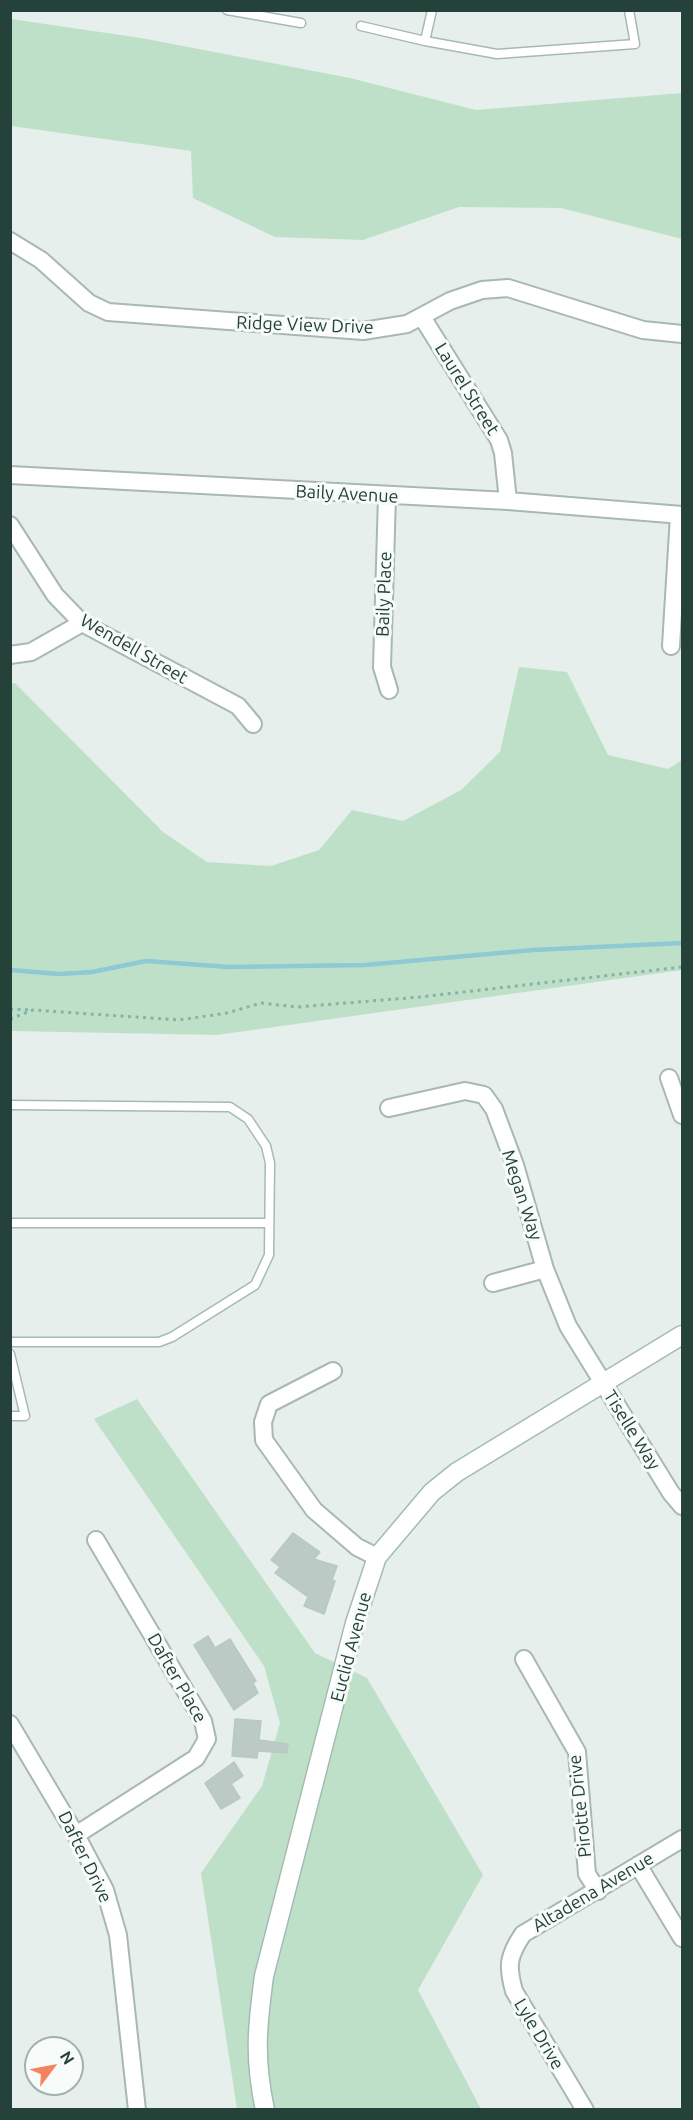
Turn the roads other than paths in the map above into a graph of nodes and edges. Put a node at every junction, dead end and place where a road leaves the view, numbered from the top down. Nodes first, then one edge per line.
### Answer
1 (227, 10) edge
2 (432, 10) edge
3 (629, 10) edge
4 (301, 23) dead end
5 (361, 26) dead end
6 (425, 41) junction
7 (10, 241) edge
8 (422, 317) junction
9 (682, 334) edge
10 (10, 475) edge
11 (387, 496) junction
12 (508, 501) junction
13 (681, 515) edge
14 (10, 525) edge
15 (82, 623) junction
16 (671, 646) dead end
17 (10, 655) edge
18 (389, 690) dead end
19 (253, 724) dead end
20 (669, 1078) dead end
21 (10, 1105) edge
22 (389, 1108) dead end
23 (682, 1115) edge
24 (10, 1223) edge
25 (268, 1223) junction
26 (545, 1269) junction
27 (493, 1283) dead end
28 (682, 1335) edge
29 (10, 1342) edge
30 (10, 1354) edge
31 (333, 1371) dead end
32 (603, 1382) junction
33 (10, 1416) edge
34 (679, 1494) edge
35 (96, 1540) dead end
36 (377, 1557) junction
37 (524, 1659) dead end
38 (10, 1724) edge
39 (76, 1834) junction
40 (682, 1839) edge
41 (638, 1865) junction
42 (598, 1891) junction
43 (682, 1938) edge
44 (510, 1953) joint
45 (134, 2108) edge
46 (266, 2109) edge
47 (585, 2109) edge

1 - 4 lane
2 - 6 lane
3 - 6 lane
5 - 6 lane
7 - 8 street, Ridge View Drive
8 - 9 street, Ridge View Drive
8 - 12 street, Laurel Street
10 - 11 street, Baily Avenue
11 - 12 street, Baily Avenue
11 - 18 street, Baily Place
12 - 13 street, Baily Avenue
13 - 16 street
14 - 15 street, Wendell Street
15 - 17 street
15 - 19 street, Wendell Street
20 - 23 street
21 - 25 lane
22 - 26 street, Megan Way
24 - 25 lane
25 - 29 lane
26 - 27 street
26 - 32 street, Megan Way
28 - 32 main road, Euclid Avenue
30 - 33 lane
31 - 36 street
32 - 34 street, Tiselle Way
32 - 36 main road, Euclid Avenue
35 - 39 street, Dafter Place
36 - 46 main road, Euclid Avenue
37 - 42 street, Pirotte Drive
38 - 39 street, Dafter Drive
39 - 45 street, Dafter Drive
40 - 41 street, Altadena Avenue
41 - 42 street, Altadena Avenue
41 - 43 street
42 - 44 street, Altadena Avenue
44 - 47 street, Lyle Drive

